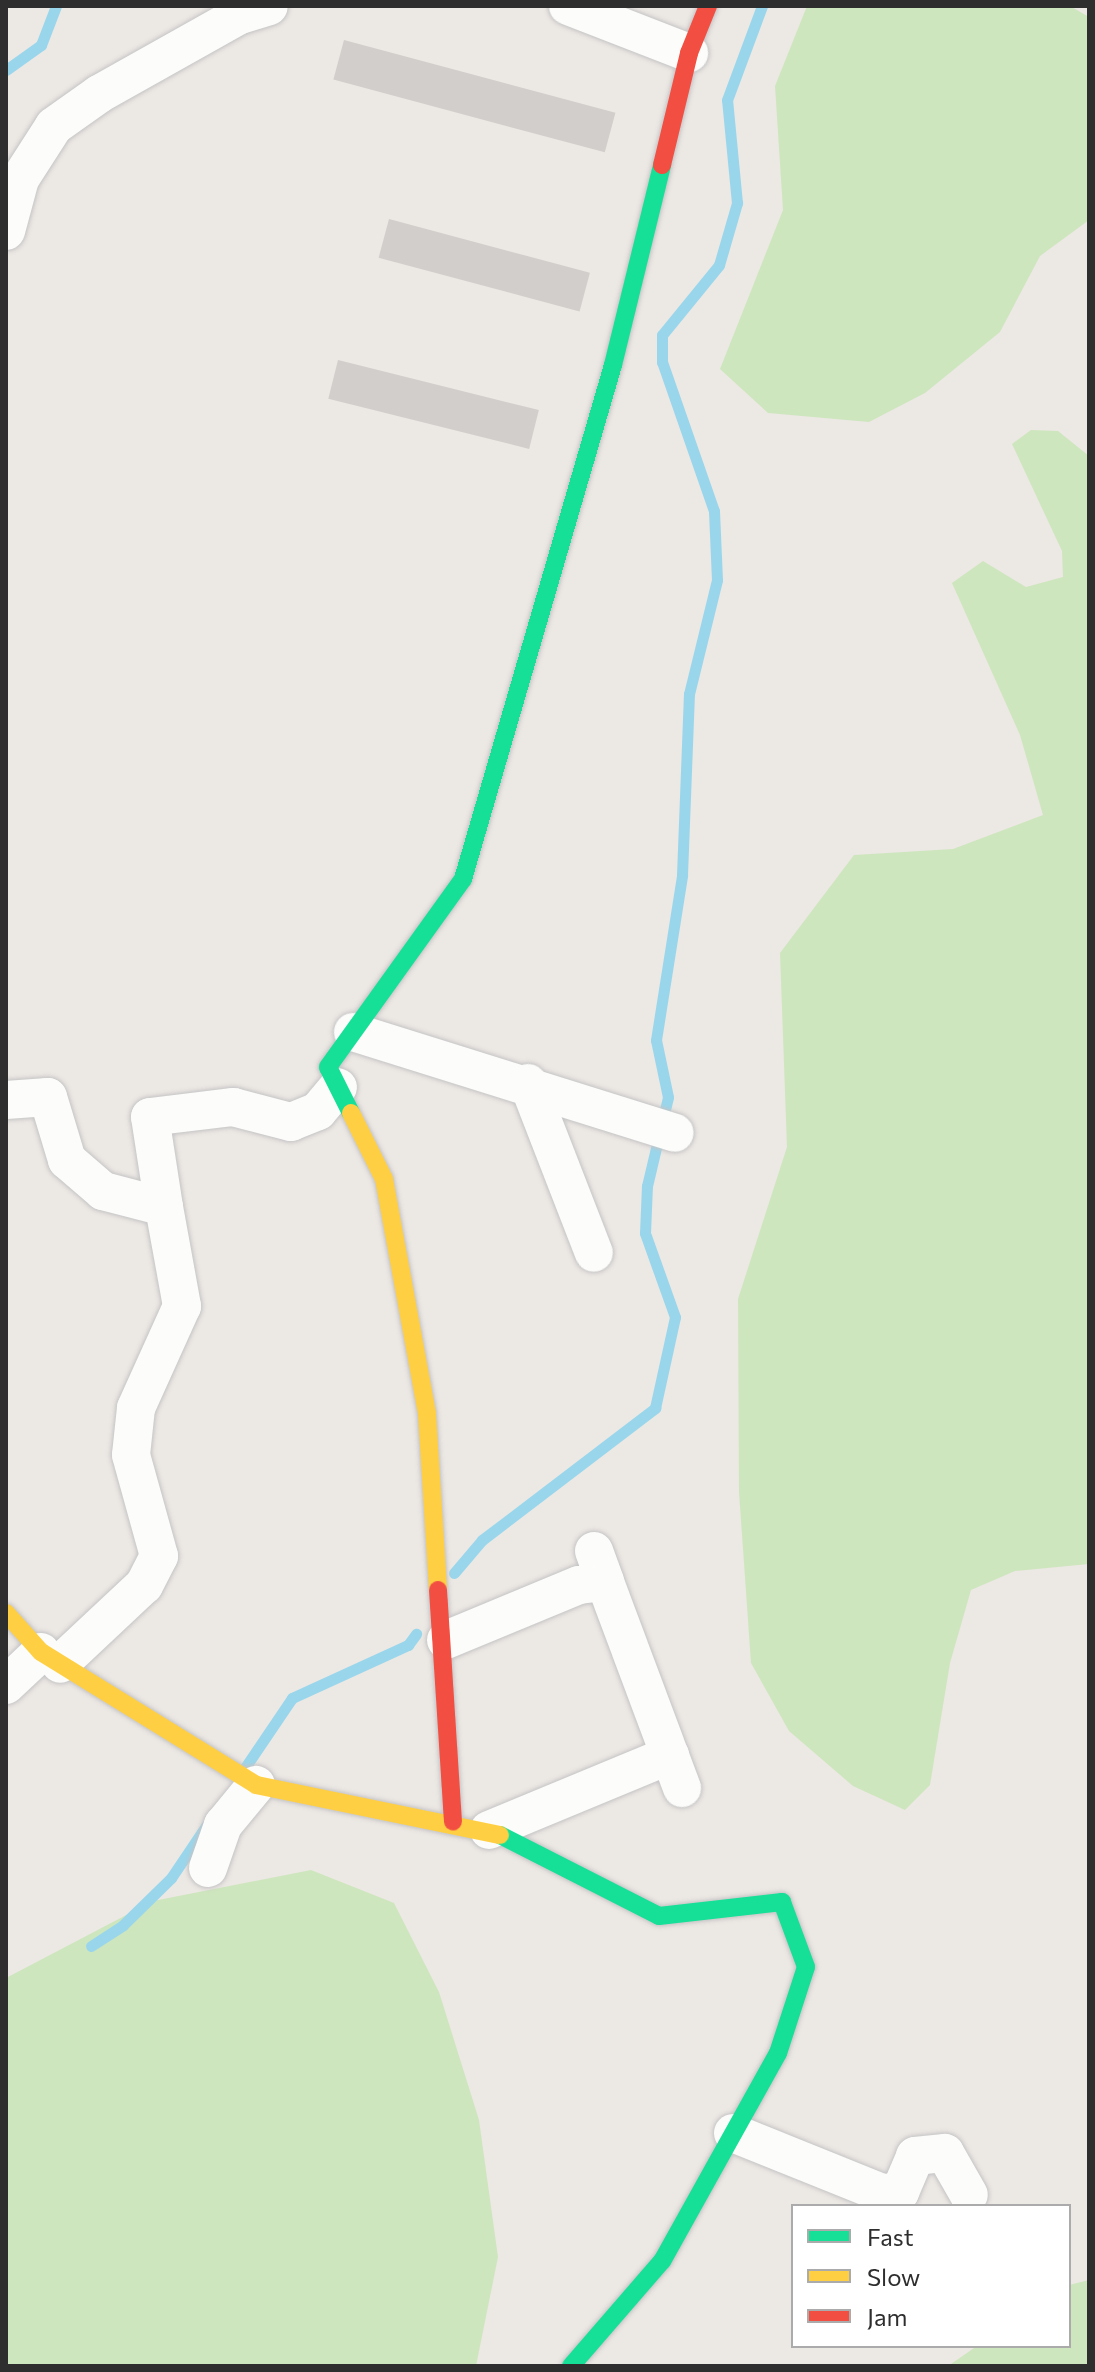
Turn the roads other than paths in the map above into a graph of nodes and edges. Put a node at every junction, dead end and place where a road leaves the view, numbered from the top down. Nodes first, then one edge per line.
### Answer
1 (269, 6) edge
2 (568, 6) edge
3 (708, 6) edge
4 (689, 53) junction
5 (6, 231) edge
6 (353, 1032) junction
7 (528, 1083) junction
8 (338, 1087) junction
9 (8, 1106) edge
10 (661, 1127) dead end
11 (164, 1207) junction
12 (594, 1253) dead end
13 (6, 1613) edge
14 (446, 1640) junction
15 (51, 1658) junction
16 (6, 1685) edge
17 (245, 1780) junction
18 (471, 1826) junction
19 (208, 1868) dead end
20 (733, 2133) junction
21 (969, 2195) dead end
22 (571, 2366) edge

1 - 5 street
2 - 4 street
3 - 4 street
4 - 6 street
6 - 7 street
6 - 8 street
7 - 10 street
7 - 12 street
8 - 11 street
8 - 14 street
9 - 11 street
11 - 15 street
13 - 15 street
14 - 18 street
14 - 18 street
15 - 16 street
15 - 17 street
17 - 18 street
17 - 19 street
18 - 20 street
20 - 21 street
20 - 22 street

